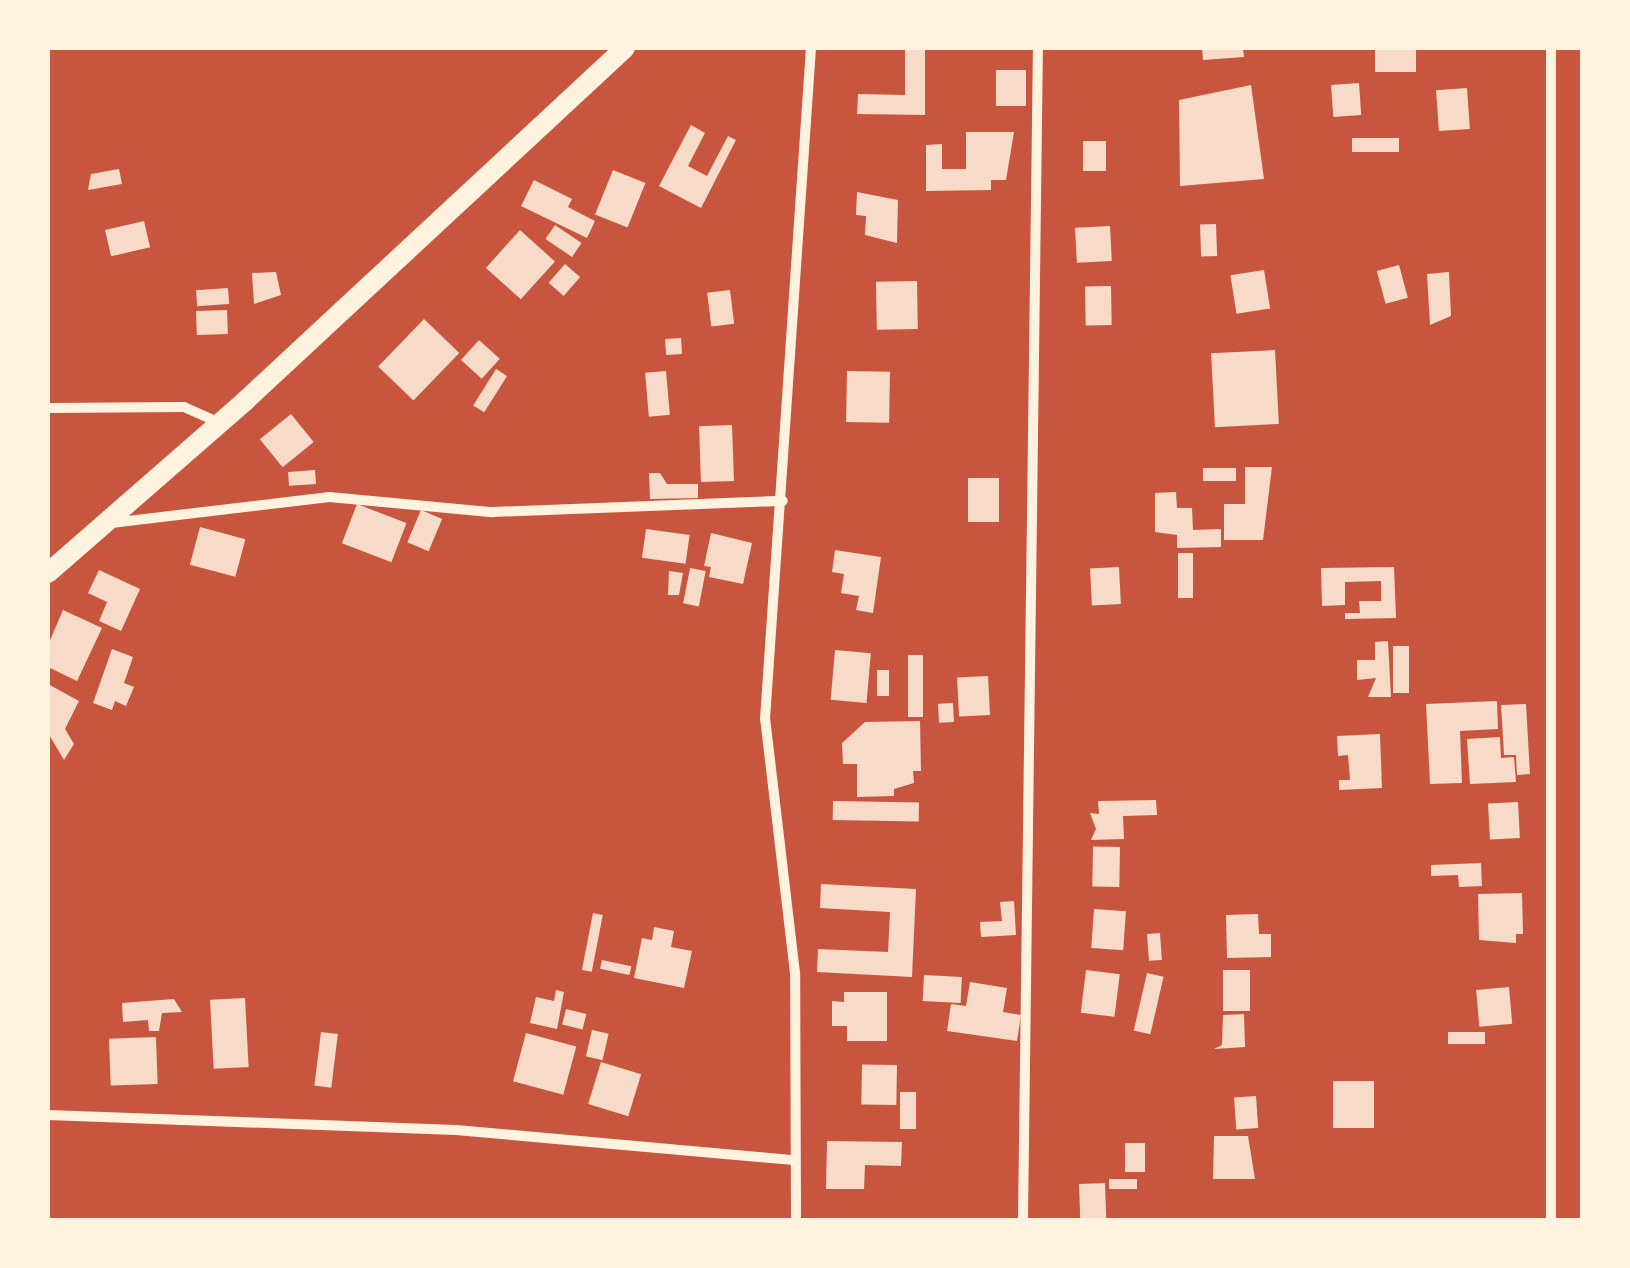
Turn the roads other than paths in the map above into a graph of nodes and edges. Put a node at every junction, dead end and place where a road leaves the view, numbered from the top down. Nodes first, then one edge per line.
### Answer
1 (625, 48) edge
2 (811, 48) edge
3 (1038, 48) edge
4 (1551, 48) edge
5 (48, 408) edge
6 (220, 423) junction
7 (783, 501) junction
8 (106, 523) junction
9 (48, 573) edge
10 (48, 1115) edge
11 (794, 1160) junction
12 (796, 1220) edge
13 (1023, 1220) edge
14 (1551, 1220) edge

1 - 6 main road
2 - 7 street
3 - 13 street
4 - 14 street
5 - 6 street
6 - 8 main road
7 - 8 street
7 - 11 street
8 - 9 main road
10 - 11 street
11 - 12 street

